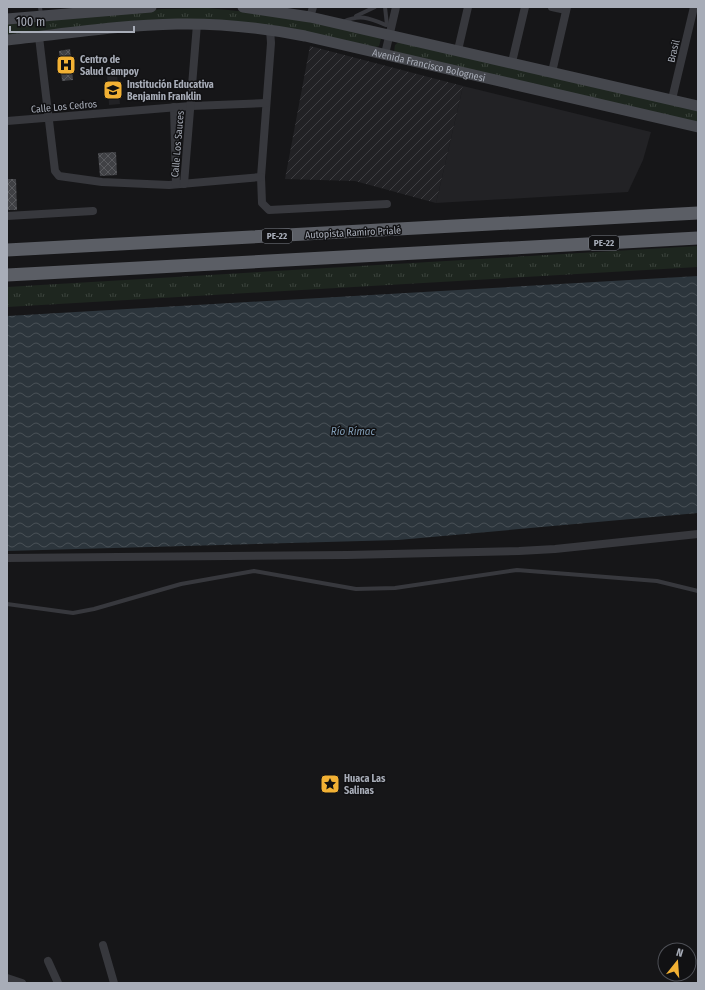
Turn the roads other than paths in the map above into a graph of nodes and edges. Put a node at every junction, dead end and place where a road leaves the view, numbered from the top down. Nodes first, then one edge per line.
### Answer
1 (151, 7) edge
2 (244, 7) edge
3 (375, 7) edge
4 (385, 7) edge
5 (396, 7) edge
6 (468, 7) edge
7 (524, 7) edge
8 (552, 7) edge
9 (694, 7) edge
10 (566, 9) edge
11 (41, 11) edge
12 (312, 12) edge
13 (355, 17) junction
14 (7, 19) edge
15 (197, 24) junction
16 (338, 24) junction
17 (389, 29) junction
18 (270, 30) junction
19 (39, 37) junction
20 (7, 40) edge
21 (458, 50) junction
22 (385, 54) junction
23 (512, 62) junction
24 (552, 72) junction
25 (672, 100) junction
26 (266, 103) junction
27 (191, 106) junction
28 (698, 106) edge
29 (174, 107) junction
30 (49, 117) junction
31 (7, 121) edge
32 (698, 127) edge
33 (261, 177) junction
34 (180, 184) junction
35 (387, 204) dead end
36 (93, 211) dead end
37 (698, 213) edge
38 (7, 216) edge
39 (698, 238) edge
40 (7, 250) edge
41 (7, 275) edge
42 (698, 534) edge
43 (7, 558) edge
44 (698, 591) edge
45 (7, 604) edge
46 (104, 945) dead end
47 (48, 961) dead end
48 (7, 978) edge
49 (22, 983) edge
50 (58, 983) edge
51 (114, 983) edge

1 - 11 main road
2 - 12 main road, Avenida Francisco Bolognesi
3 - 13 lane
4 - 17 lane
5 - 17 street
6 - 21 street
7 - 23 street
8 - 10 street
9 - 25 street, Brasil
10 - 24 street
11 - 14 main road
12 - 16 main road, Avenida Francisco Bolognesi
13 - 16 lane
13 - 17 lane
15 - 18 main road, Avenida Francisco Bolognesi
15 - 19 main road, Avenida Francisco Bolognesi
15 - 27 street, Calle Los Sauces
16 - 17 main road, Avenida Francisco Bolognesi
17 - 21 main road, Avenida Francisco Bolognesi
17 - 22 street
18 - 22 main road, Avenida Francisco Bolognesi
18 - 26 street
19 - 20 main road, Avenida Francisco Bolognesi
19 - 30 street
21 - 23 main road, Avenida Francisco Bolognesi
22 - 32 main road, Avenida Francisco Bolognesi
23 - 24 main road, Avenida Francisco Bolognesi
24 - 25 main road, Avenida Francisco Bolognesi
25 - 28 main road, Avenida Francisco Bolognesi
26 - 27 street, Calle Los Cedros
26 - 33 street
27 - 29 street, Calle Los Cedros
27 - 34 street, Calle Los Sauces
29 - 30 street, Calle Los Cedros
29 - 34 street
30 - 31 street, Calle Los Cedros
30 - 34 street
33 - 34 street
33 - 35 street
36 - 38 street
37 - 40 highway, Autopista Ramiro Prialé / PE-22
39 - 41 highway, PE-22
42 - 43 street
44 - 45 lane
46 - 51 street
47 - 50 street
48 - 49 street

